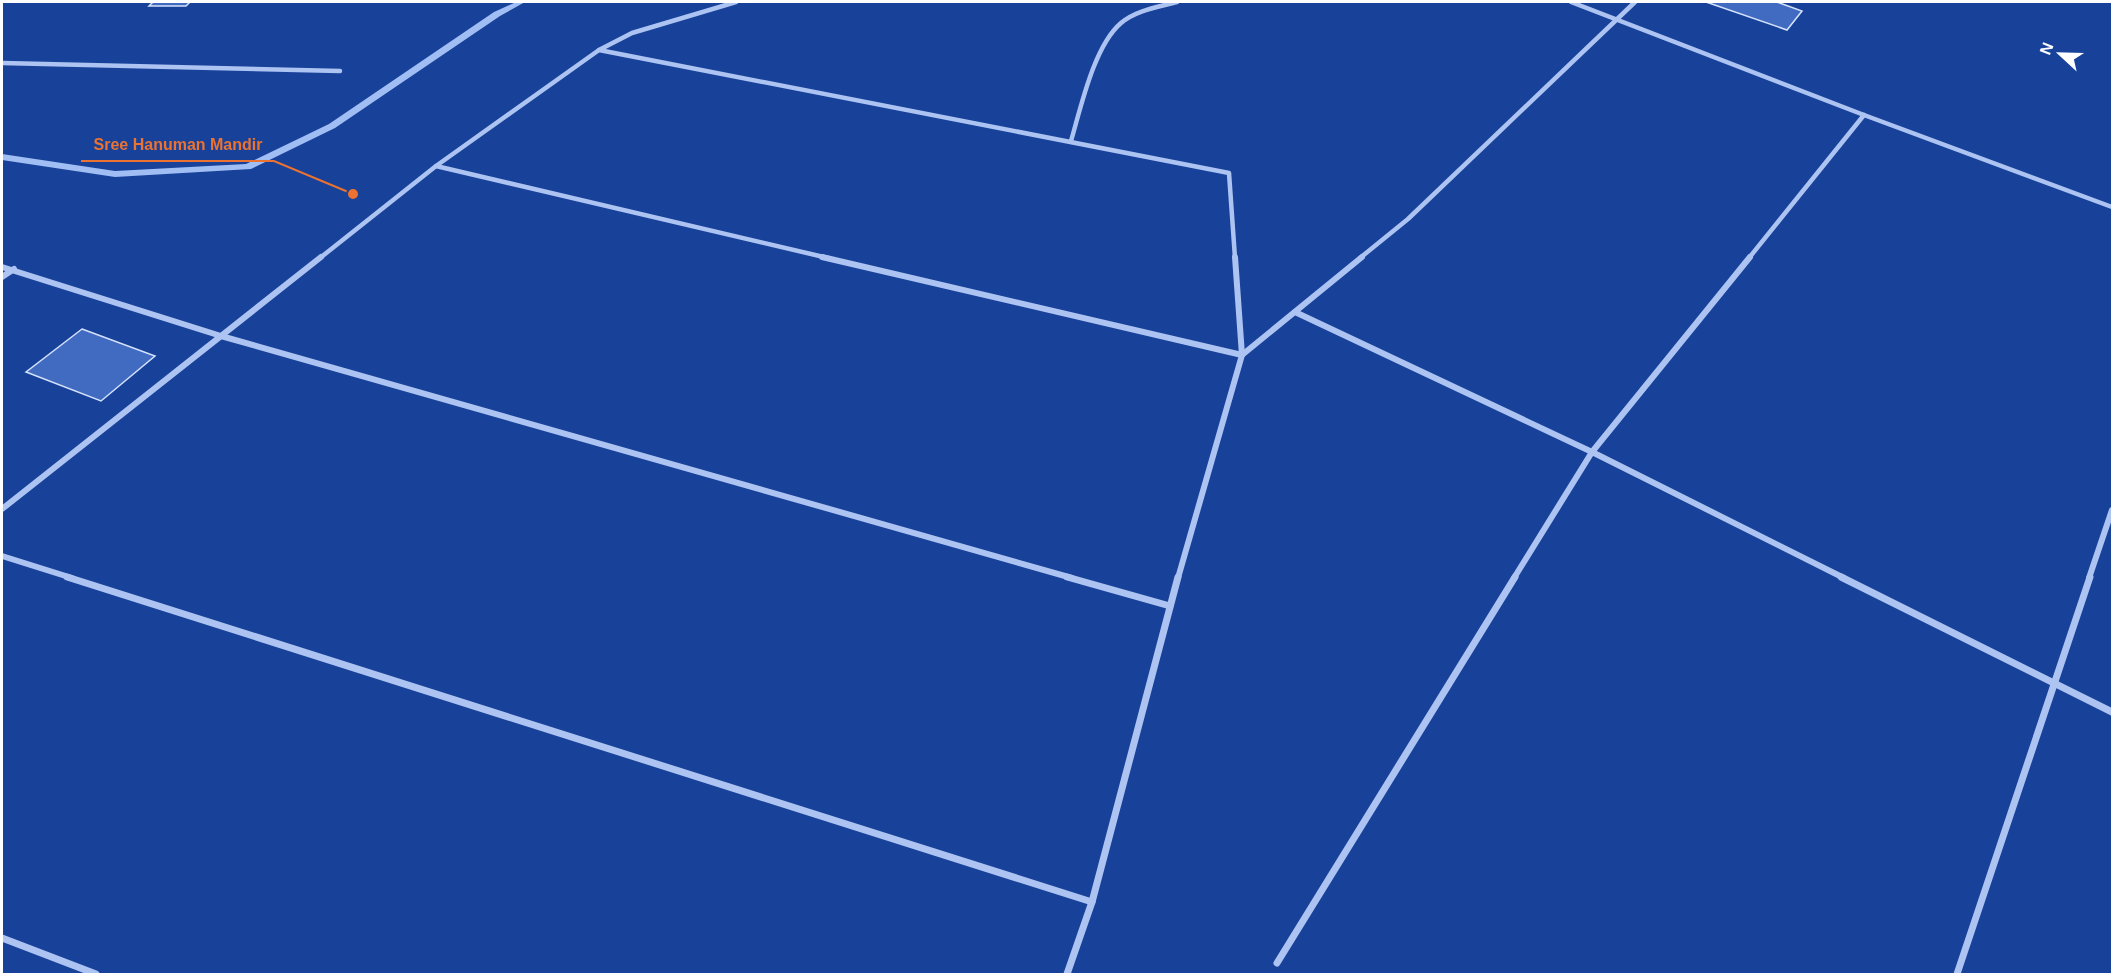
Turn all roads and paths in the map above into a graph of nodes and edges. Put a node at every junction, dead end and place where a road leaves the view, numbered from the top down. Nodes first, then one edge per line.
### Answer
1 (736, 2) edge
2 (1177, 2) edge
3 (1571, 2) edge
4 (1635, 2) edge
5 (1620, 19) junction
6 (599, 50) junction
7 (2, 63) edge
8 (340, 71) dead end
9 (1864, 115) junction
10 (1071, 141) junction
11 (436, 166) junction
12 (2112, 207) edge
13 (2, 267) edge
14 (14, 269) junction
15 (2, 277) edge
16 (1295, 312) junction
17 (221, 336) junction
18 (1242, 355) junction
19 (1592, 452) junction
20 (2, 509) edge
21 (2112, 510) edge
22 (2, 556) edge
23 (1170, 606) junction
24 (2055, 682) junction
25 (2112, 712) edge
26 (1092, 903) junction
27 (2, 938) edge
28 (1277, 963) dead end
29 (96, 975) edge
30 (1067, 975) edge
31 (1957, 975) edge

1 - 6 street
2 - 10 street
3 - 5 street
4 - 5 street
5 - 9 street
5 - 16 street
6 - 10 street
6 - 11 street
7 - 8 street
9 - 12 street
9 - 19 street
10 - 18 street
11 - 17 street
11 - 18 street
13 - 14 street
14 - 15 street
14 - 17 street
16 - 18 street
16 - 19 street
17 - 20 street
17 - 23 street
18 - 23 street
19 - 24 street
19 - 28 street
21 - 24 street
22 - 26 street
23 - 26 street
24 - 25 street
24 - 31 street
26 - 30 street
27 - 29 street

